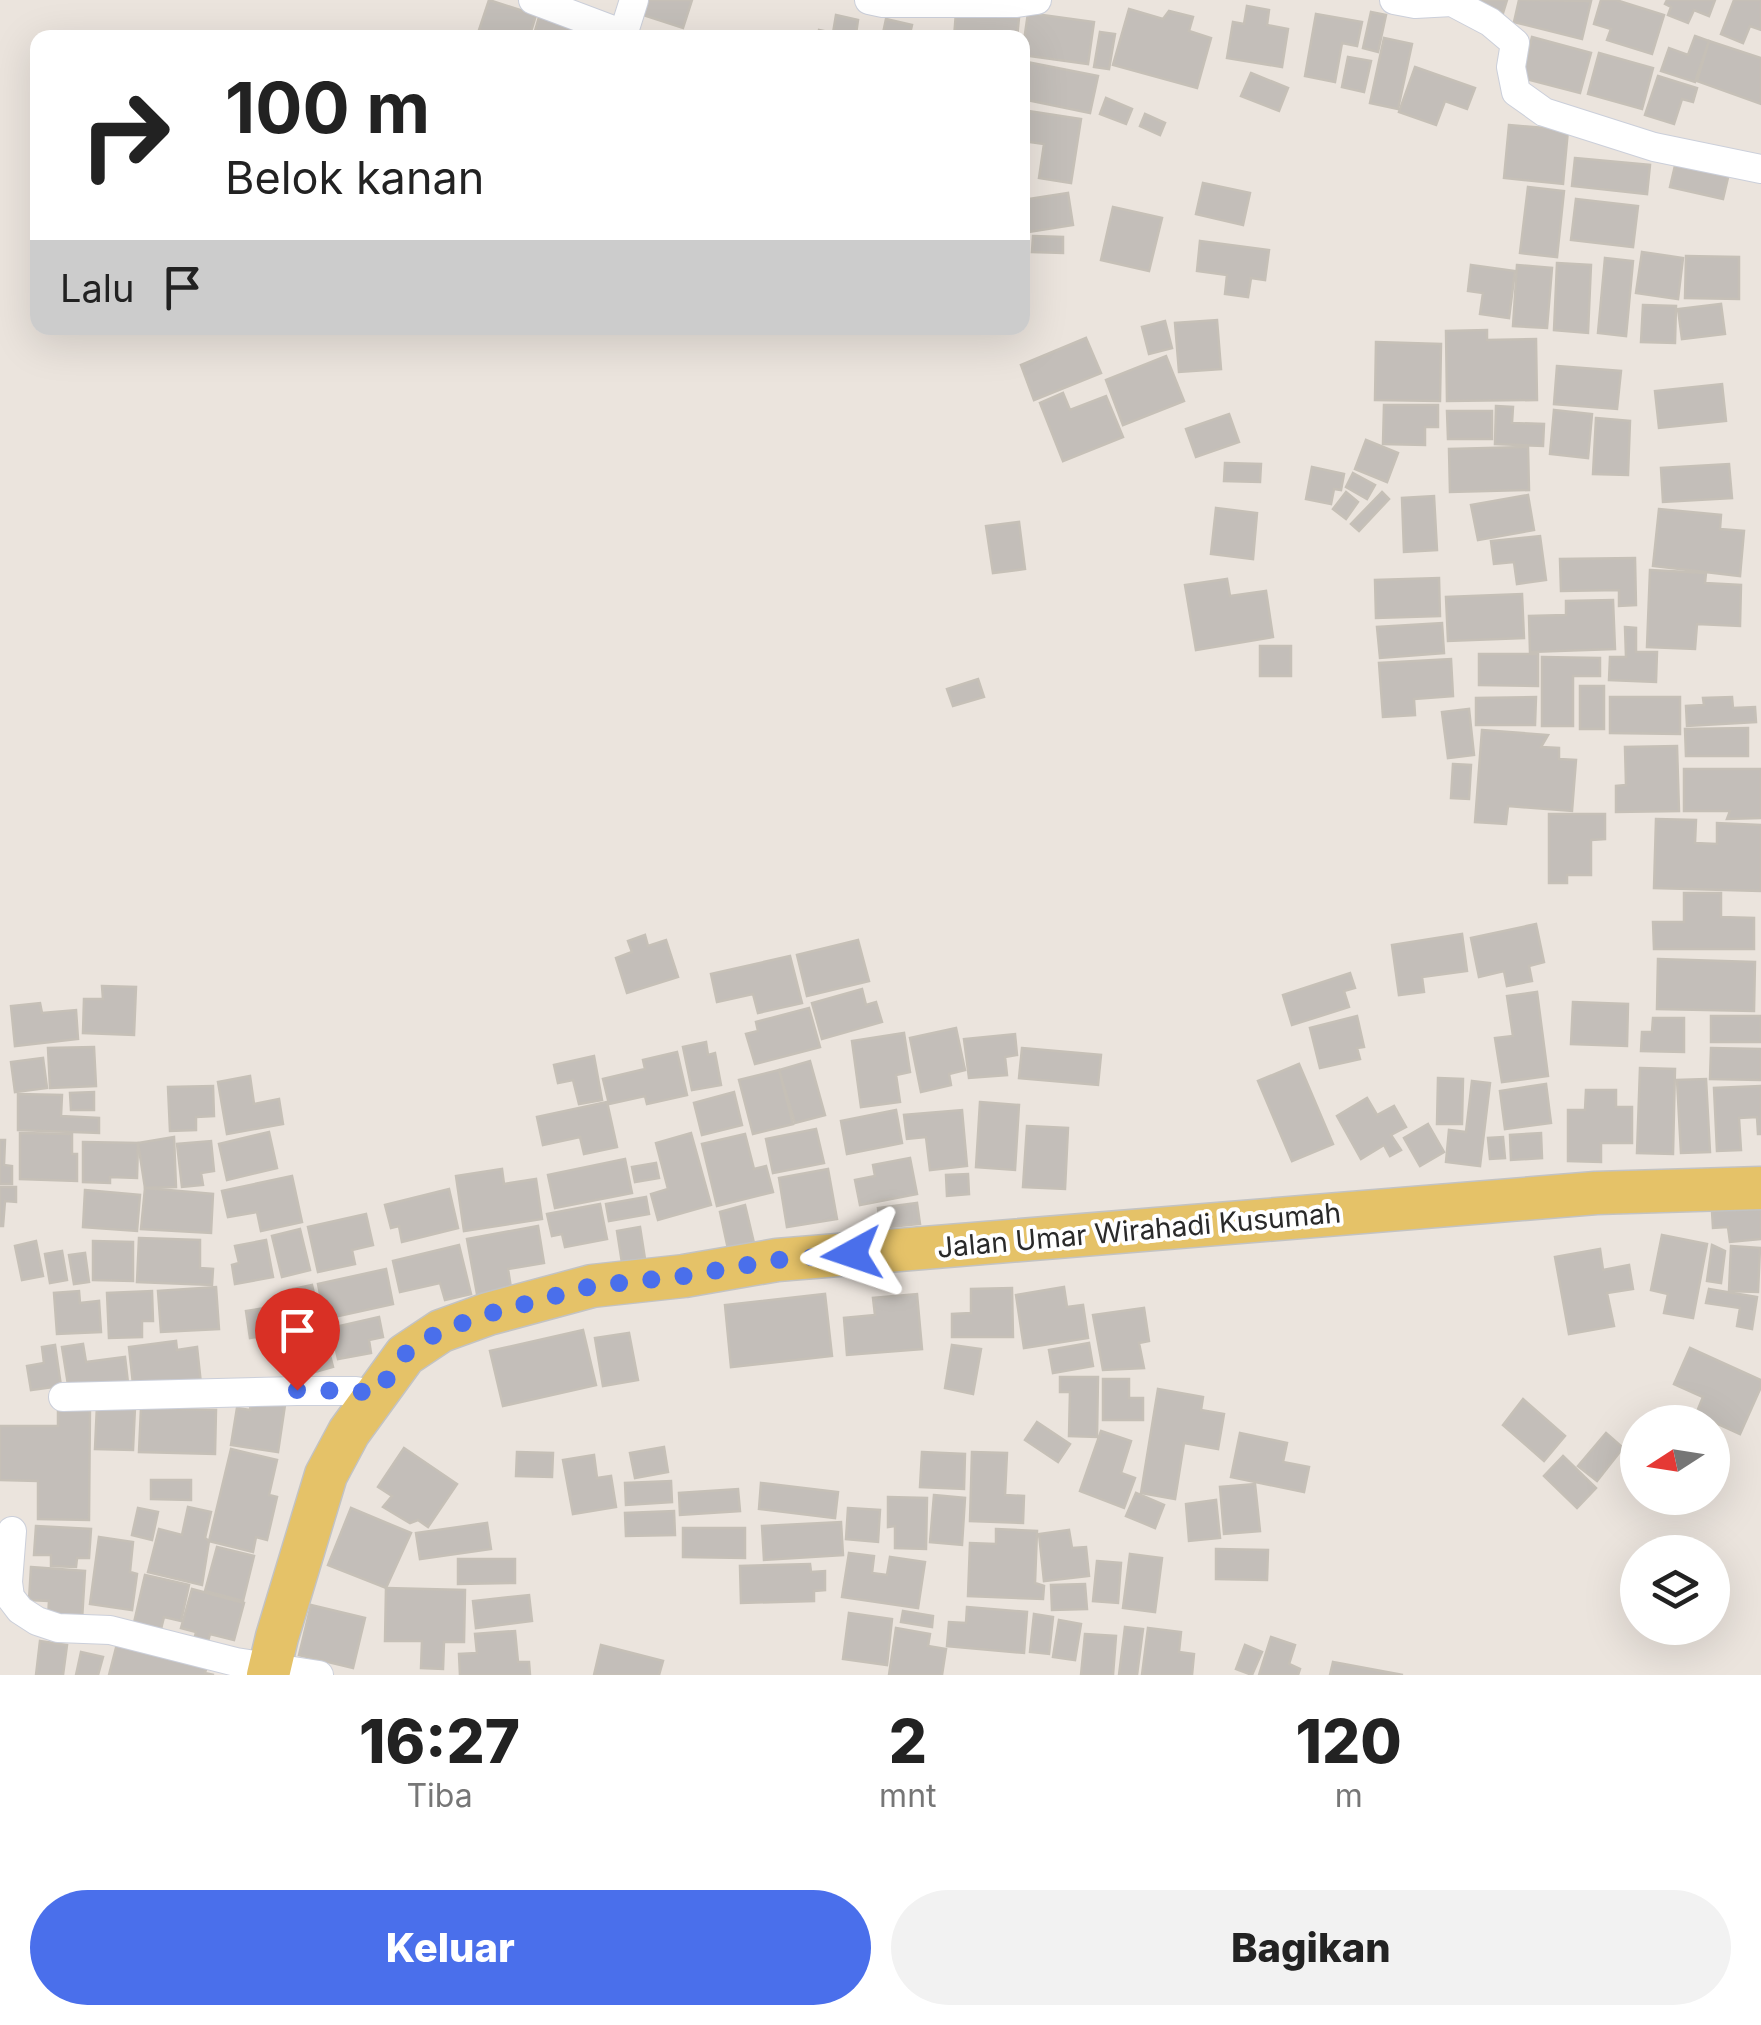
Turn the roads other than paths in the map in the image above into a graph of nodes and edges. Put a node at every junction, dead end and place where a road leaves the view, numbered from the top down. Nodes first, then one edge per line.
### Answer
1 (533, 0) edge
2 (634, 0) edge
3 (869, 0) edge
4 (1037, 0) edge
5 (1394, 0) edge
6 (618, 30) edge
7 (625, 30) edge
8 (1761, 169) edge
9 (1761, 1188) edge
10 (376, 1394) junction
11 (62, 1397) dead end
12 (12, 1531) dead end
13 (269, 1671) edge
14 (319, 1675) edge

1 - 6 street
2 - 7 street
3 - 4 street
5 - 8 street
9 - 10 main road, Jalan Umar Wirahadi Kusumah
10 - 11 street
10 - 13 main road, Jalan Umar Wirahadi Kusumah
12 - 13 street
13 - 14 street

